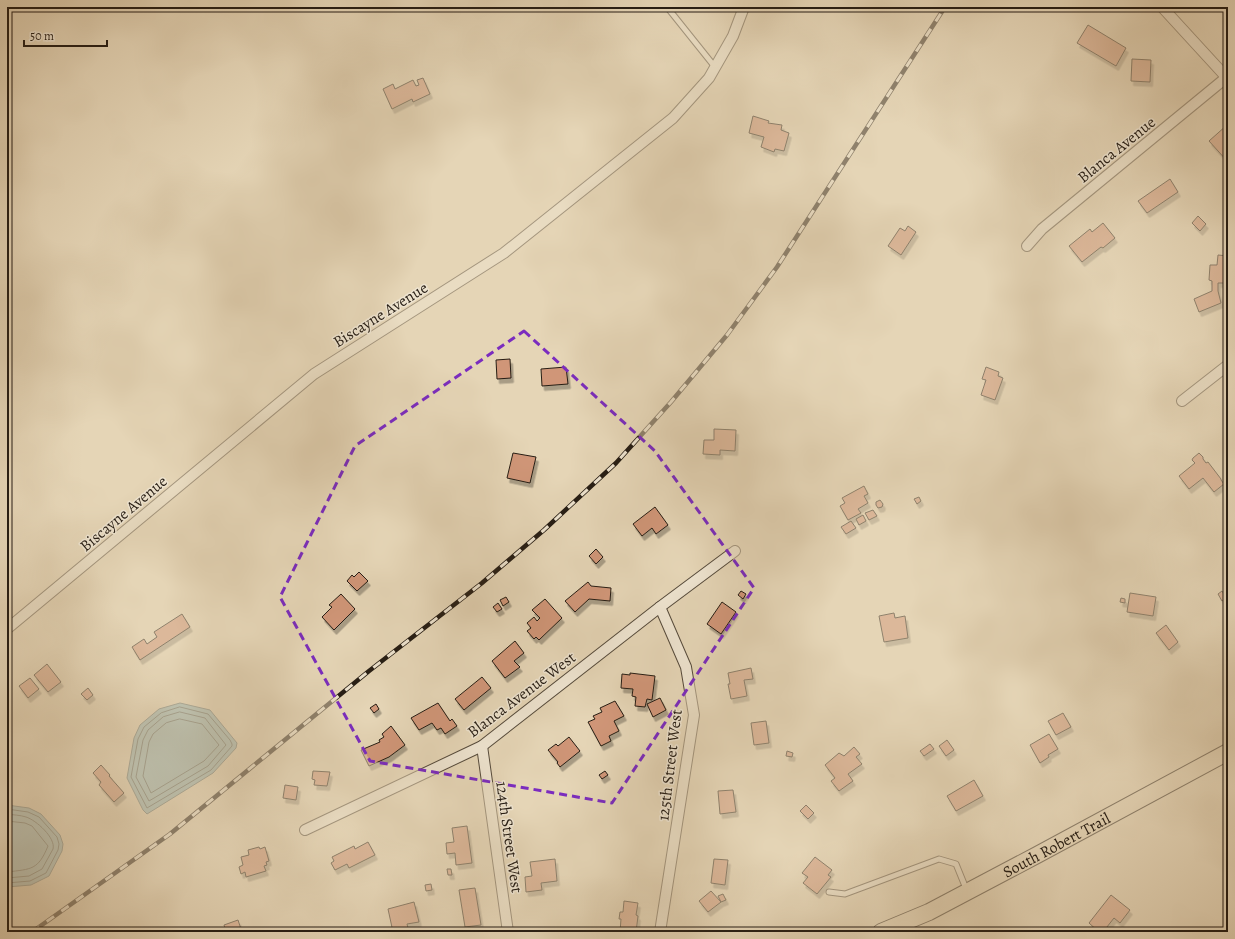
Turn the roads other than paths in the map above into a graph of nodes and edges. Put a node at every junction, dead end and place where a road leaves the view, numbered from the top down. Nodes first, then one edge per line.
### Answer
1 (667, 7) edge
2 (744, 7) edge
3 (1162, 7) edge
4 (716, 67) junction
5 (1227, 78) edge
6 (1027, 246) dead end
7 (1228, 365) edge
8 (1182, 401) dead end
9 (735, 551) dead end
10 (660, 607) junction
11 (7, 629) edge
12 (482, 746) junction
13 (1228, 752) edge
14 (305, 830) dead end
15 (829, 892) dead end
16 (967, 892) junction
17 (508, 932) edge
18 (660, 932) edge
19 (881, 932) edge

1 - 4 lane
2 - 4 street, Biscayne Avenue
3 - 5 street
4 - 11 street, Biscayne Avenue
5 - 6 street, Blanca Avenue
7 - 8 street
9 - 10 street, Blanca Avenue West
10 - 12 street, Blanca Avenue West
10 - 18 street, 125th Street West
12 - 14 street, Blanca Avenue West
12 - 17 street, 124th Street West
13 - 16 main road, South Robert Trail
15 - 16 lane
16 - 19 main road, South Robert Trail

